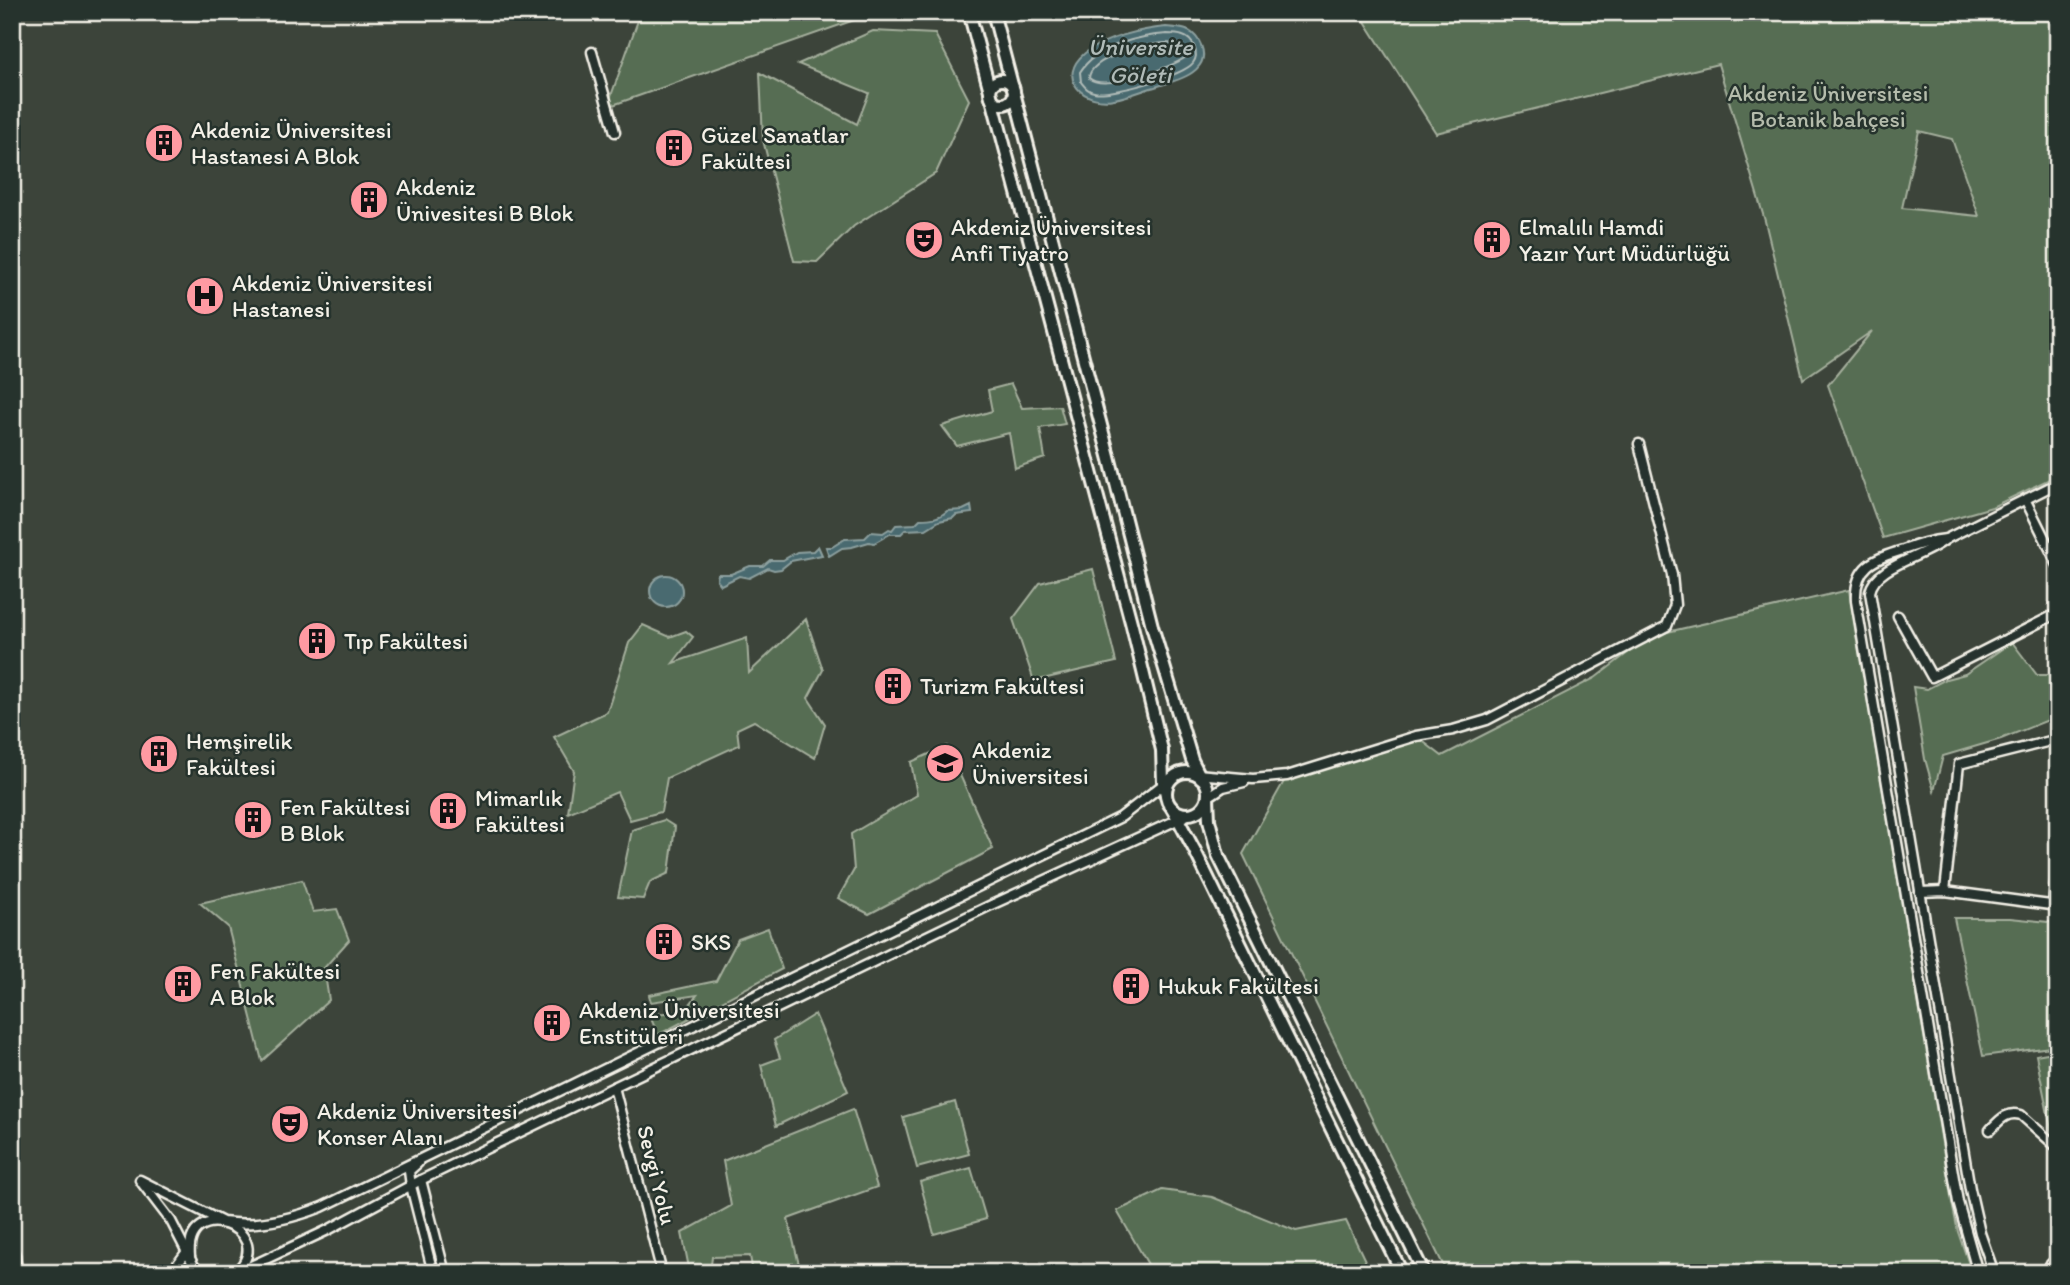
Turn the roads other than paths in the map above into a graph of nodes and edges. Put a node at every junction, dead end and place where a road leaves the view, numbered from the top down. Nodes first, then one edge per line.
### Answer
1 (969, 12) edge
2 (993, 12) edge
3 (592, 52) dead end
4 (1013, 89) junction
5 (990, 95) junction
6 (615, 132) dead end
7 (1639, 444) dead end
8 (2058, 483) edge
9 (2025, 499) junction
10 (1946, 539) junction
11 (2058, 565) edge
12 (2058, 613) edge
13 (1898, 616) dead end
14 (2058, 739) edge
15 (1198, 775) junction
16 (1174, 776) junction
17 (1253, 779) junction
18 (1163, 783) junction
19 (1166, 795) junction
20 (1208, 797) junction
21 (1172, 808) junction
22 (1190, 814) junction
23 (1178, 819) junction
24 (2058, 853) edge
25 (1945, 891) junction
26 (1920, 892) junction
27 (2055, 906) edge
28 (614, 1087) junction
29 (1990, 1130) dead end
30 (442, 1147) junction
31 (2058, 1148) edge
32 (421, 1180) junction
33 (411, 1186) junction
34 (223, 1222) junction
35 (189, 1252) junction
36 (12, 1255) edge
37 (15, 1273) edge
38 (171, 1273) edge
39 (200, 1273) edge
40 (236, 1273) edge
41 (433, 1273) edge
42 (445, 1273) edge
43 (662, 1273) edge
44 (1402, 1273) edge
45 (1424, 1273) edge
46 (1978, 1273) edge
47 (1994, 1273) edge

1 - 5 street
2 - 4 street
3 - 6 street
4 - 5 street
4 - 5 street
4 - 15 street
5 - 18 street
7 - 17 street
8 - 9 street
9 - 10 street
9 - 11 street
10 - 26 street
10 - 46 street
12 - 13 street
14 - 25 street
15 - 16 street
15 - 17 street
15 - 20 street
16 - 18 street
16 - 19 street
17 - 20 street
18 - 19 street
18 - 30 street
19 - 21 street
20 - 22 street
20 - 45 street
21 - 22 street
21 - 23 street
22 - 23 street
23 - 28 street
23 - 44 street
24 - 27 street
25 - 26 street
25 - 27 street
26 - 47 street
28 - 32 street
28 - 43 street, Sevgi Yolu
29 - 31 street
30 - 33 street
30 - 34 street
32 - 33 street
32 - 42 street
33 - 40 street
33 - 41 street
34 - 35 street
34 - 35 street
34 - 40 street
35 - 38 street
35 - 39 street
36 - 37 highway

